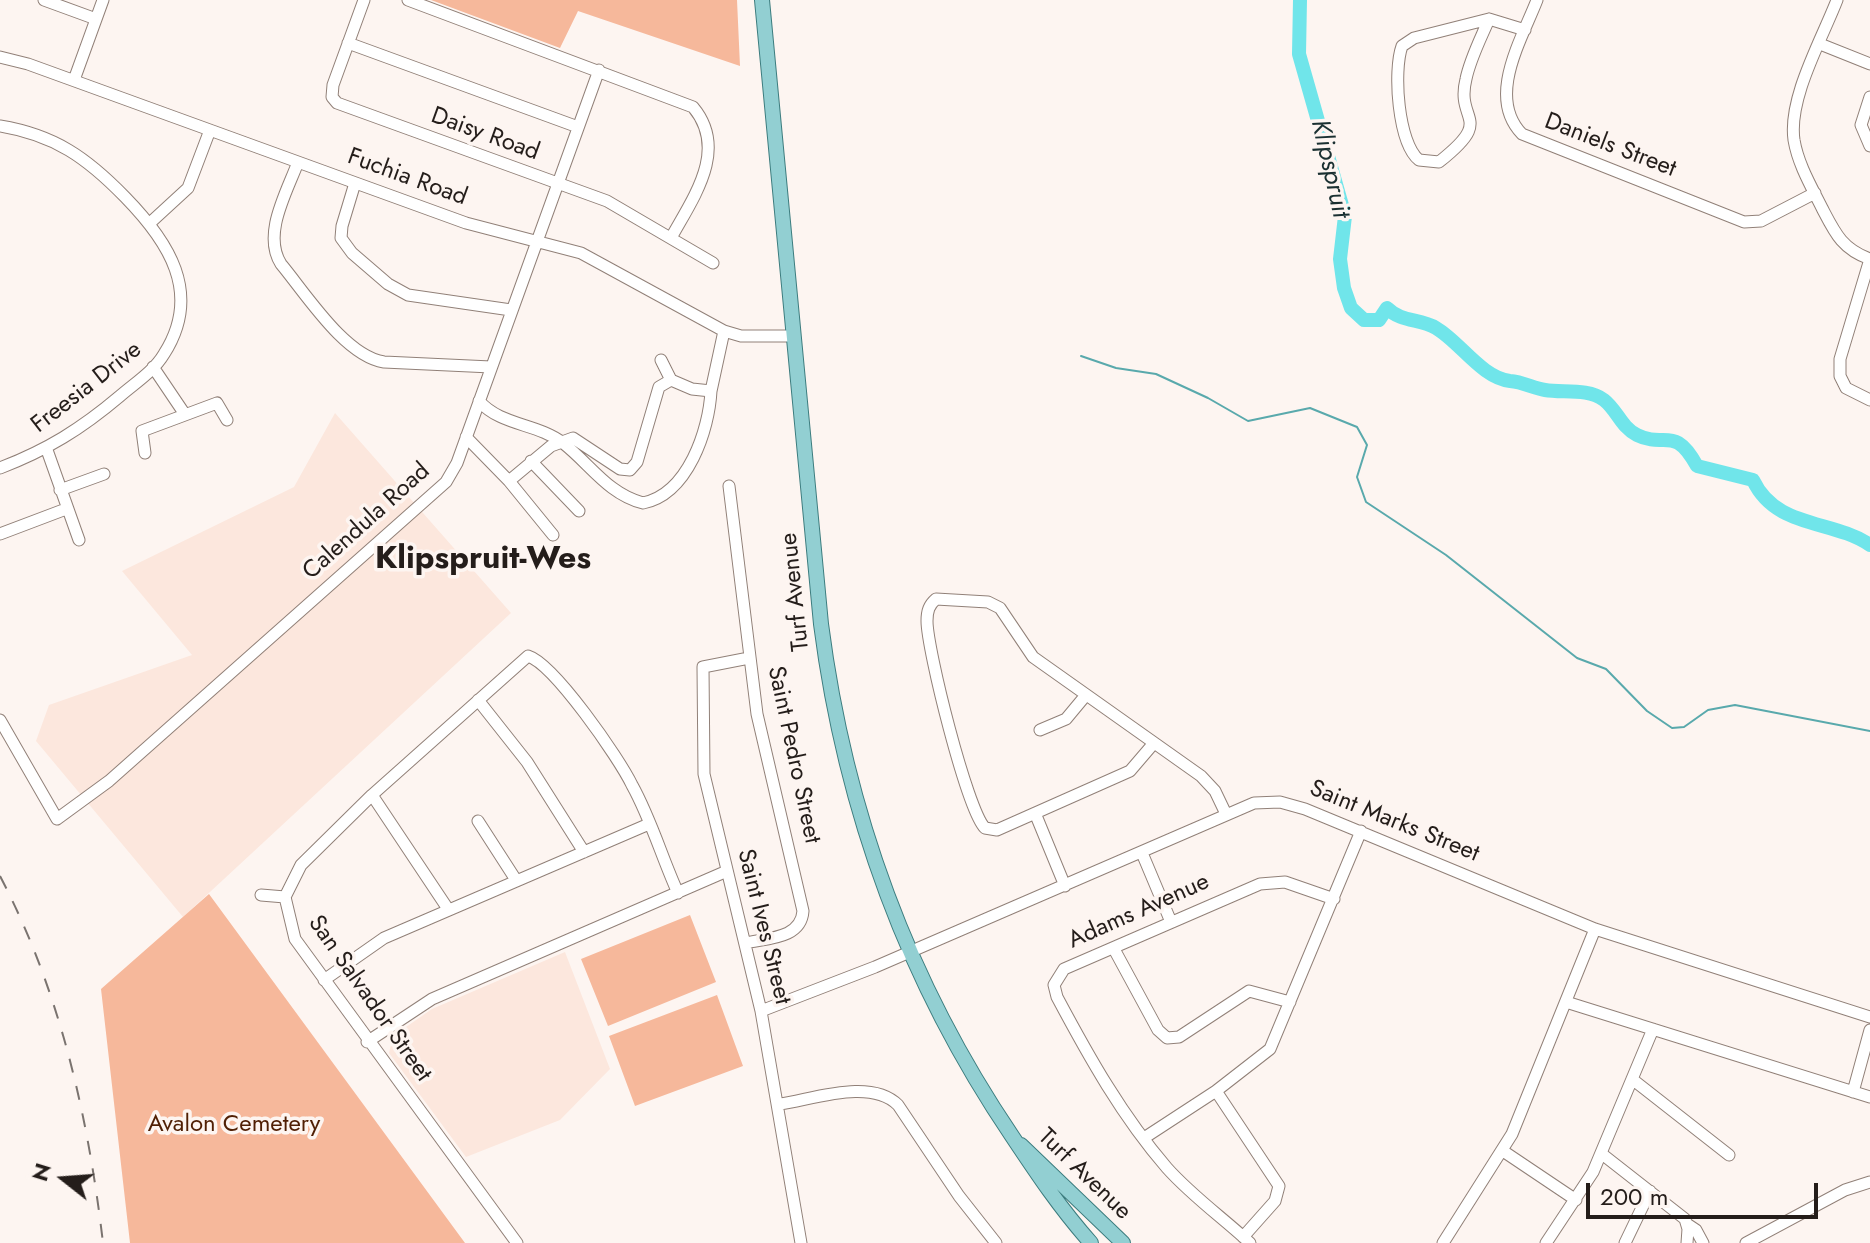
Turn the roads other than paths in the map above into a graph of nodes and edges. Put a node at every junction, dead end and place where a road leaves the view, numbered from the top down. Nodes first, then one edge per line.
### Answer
1 (44, 0) edge
2 (103, 0) edge
3 (364, 0) edge
4 (408, 0) edge
5 (762, 0) edge
6 (1537, 0) edge
7 (1837, 0) edge
8 (96, 19) junction
9 (1489, 19) junction
10 (1525, 30) junction
11 (348, 43) junction
12 (1820, 44) junction
13 (0, 57) edge
14 (1870, 64) edge
15 (599, 70) junction
16 (74, 80) junction
17 (1869, 102) edge
18 (0, 126) edge
19 (578, 127) junction
20 (210, 130) junction
21 (1870, 146) edge
22 (298, 162) junction
23 (355, 183) junction
24 (557, 185) junction
25 (1815, 193) junction
26 (151, 222) junction
27 (671, 238) junction
28 (538, 241) junction
29 (1870, 259) edge
30 (713, 263) dead end
31 (511, 310) junction
32 (724, 331) junction
33 (794, 336) junction
34 (661, 360) dead end
35 (153, 367) junction
36 (491, 367) junction
37 (671, 380) junction
38 (711, 391) junction
39 (1870, 400) edge
40 (479, 401) junction
41 (184, 413) junction
42 (227, 420) dead end
43 (466, 437) junction
44 (561, 441) junction
45 (47, 450) junction
46 (145, 453) dead end
47 (531, 461) junction
48 (0, 468) edge
49 (104, 474) dead end
50 (509, 481) junction
51 (729, 486) dead end
52 (60, 490) junction
53 (66, 509) junction
54 (579, 511) dead end
55 (0, 534) edge
56 (553, 535) dead end
57 (79, 540) dead end
58 (749, 658) junction
59 (1086, 695) junction
60 (478, 700) junction
61 (0, 720) edge
62 (1040, 730) dead end
63 (1154, 743) junction
64 (372, 795) junction
65 (1035, 813) junction
66 (1226, 814) junction
67 (478, 821) dead end
68 (649, 824) junction
69 (1361, 831) junction
70 (584, 852) junction
71 (1142, 853) junction
72 (727, 871) junction
73 (516, 880) junction
74 (1065, 886) junction
75 (678, 893) junction
76 (261, 895) dead end
77 (285, 897) junction
78 (1334, 899) junction
79 (448, 909) junction
80 (1171, 922) junction
81 (1595, 929) junction
82 (745, 943) junction
83 (1114, 949) junction
84 (910, 952) junction
85 (324, 980) junction
86 (1290, 1002) junction
87 (1566, 1002) junction
88 (761, 1011) junction
89 (1870, 1017) edge
90 (1653, 1029) junction
91 (1870, 1030) edge
92 (367, 1042) junction
93 (1867, 1049) edge
94 (1632, 1079) junction
95 (1216, 1091) junction
96 (1853, 1092) junction
97 (1870, 1097) edge
98 (780, 1104) junction
99 (1144, 1138) junction
100 (1015, 1140) junction
101 (1503, 1151) junction
102 (1602, 1154) junction
103 (1729, 1155) dead end
104 (1870, 1182) edge
105 (1650, 1191) junction
106 (1576, 1200) junction
107 (1687, 1224) junction
108 (1246, 1240) edge
109 (517, 1243) edge
110 (801, 1243) edge
111 (996, 1243) edge
112 (1091, 1243) edge
113 (1123, 1243) edge
114 (1443, 1243) edge
115 (1546, 1243) edge
116 (1625, 1243) edge
117 (1687, 1243) edge
118 (1703, 1243) edge
119 (1746, 1243) edge

1 - 8 street
2 - 8 street
3 - 11 street, Daisy Road
4 - 15 street
5 - 33 main road, Turf Avenue
6 - 10 street, Daniels Street
7 - 12 street
8 - 16 street
9 - 9 street
9 - 10 street
10 - 25 street, Daniels Street
11 - 19 street
11 - 24 street, Daisy Road
12 - 14 street
12 - 25 street
13 - 16 street, Fuchia Road
15 - 19 street, Calendula Road
15 - 27 street
16 - 20 street, Fuchia Road
17 - 21 street
18 - 26 street, Freesia Drive
19 - 24 street, Calendula Road
20 - 22 street, Fuchia Road
20 - 26 street
22 - 23 street, Fuchia Road
22 - 36 street
23 - 28 street, Fuchia Road
23 - 31 street
24 - 27 street, Daisy Road
24 - 28 street, Calendula Road
25 - 29 street
26 - 35 street, Freesia Drive
27 - 30 street, Daisy Road
28 - 31 street, Calendula Road
28 - 32 street, Fuchia Road
29 - 39 street
31 - 36 street, Calendula Road
32 - 33 street, Fuchia Road
32 - 38 street
33 - 84 main road, Turf Avenue
34 - 37 street
35 - 41 street
35 - 45 street, Freesia Drive
36 - 40 street, Calendula Road
37 - 38 street
37 - 44 street
38 - 44 street
40 - 43 street, Calendula Road
40 - 44 street
41 - 42 street
41 - 46 street
43 - 50 street
43 - 61 street, Calendula Road
44 - 47 street
45 - 48 street, Freesia Drive
45 - 52 street
47 - 50 street
47 - 54 street
49 - 52 street
50 - 56 street
51 - 58 street, Saint Pedro Street
52 - 53 street
53 - 55 street
53 - 57 street
58 - 72 street, Saint Ives Street
58 - 82 street, Saint Pedro Street
59 - 62 street
59 - 63 street
59 - 65 street
60 - 64 street, San Salvador Street
60 - 68 street, San Salvador Street
60 - 70 street
63 - 65 street
63 - 66 street
64 - 77 street, San Salvador Street
64 - 79 street
65 - 74 street
66 - 69 street, Saint Marks Street
66 - 71 street, Saint Marks Street
67 - 73 street
68 - 70 street
68 - 75 street
69 - 78 street
69 - 81 street, Saint Marks Street
70 - 73 street
71 - 74 street, Saint Marks Street
71 - 80 street
72 - 75 street
72 - 82 street, Saint Ives Street
73 - 79 street
74 - 84 street, Saint Marks Street
75 - 92 street
76 - 77 street
77 - 85 street, San Salvador Street
78 - 80 street, Adams Avenue
78 - 86 street
79 - 85 street
80 - 83 street, Adams Avenue
81 - 87 street
81 - 89 street, Saint Marks Street
82 - 88 street, Saint Ives Street
83 - 86 street
83 - 99 street, Adams Avenue
84 - 88 street, Saint Marks Street
84 - 100 main road, Turf Avenue
85 - 92 street, San Salvador Street
86 - 95 street
87 - 90 street
87 - 101 street
88 - 98 street, Saint Ives Street
90 - 94 street
90 - 96 street
91 - 93 street
92 - 109 street, San Salvador Street
93 - 96 street
94 - 102 street
94 - 103 street
95 - 99 street
95 - 108 street
96 - 97 street
98 - 110 street, Saint Ives Street
98 - 111 street
99 - 108 street, Adams Avenue
100 - 112 main road, Turf Avenue
100 - 113 main road, Turf Avenue
101 - 106 street
101 - 114 street
102 - 105 street
102 - 106 street
104 - 119 street
105 - 107 street
105 - 116 street
106 - 115 street
107 - 117 street
107 - 118 street

